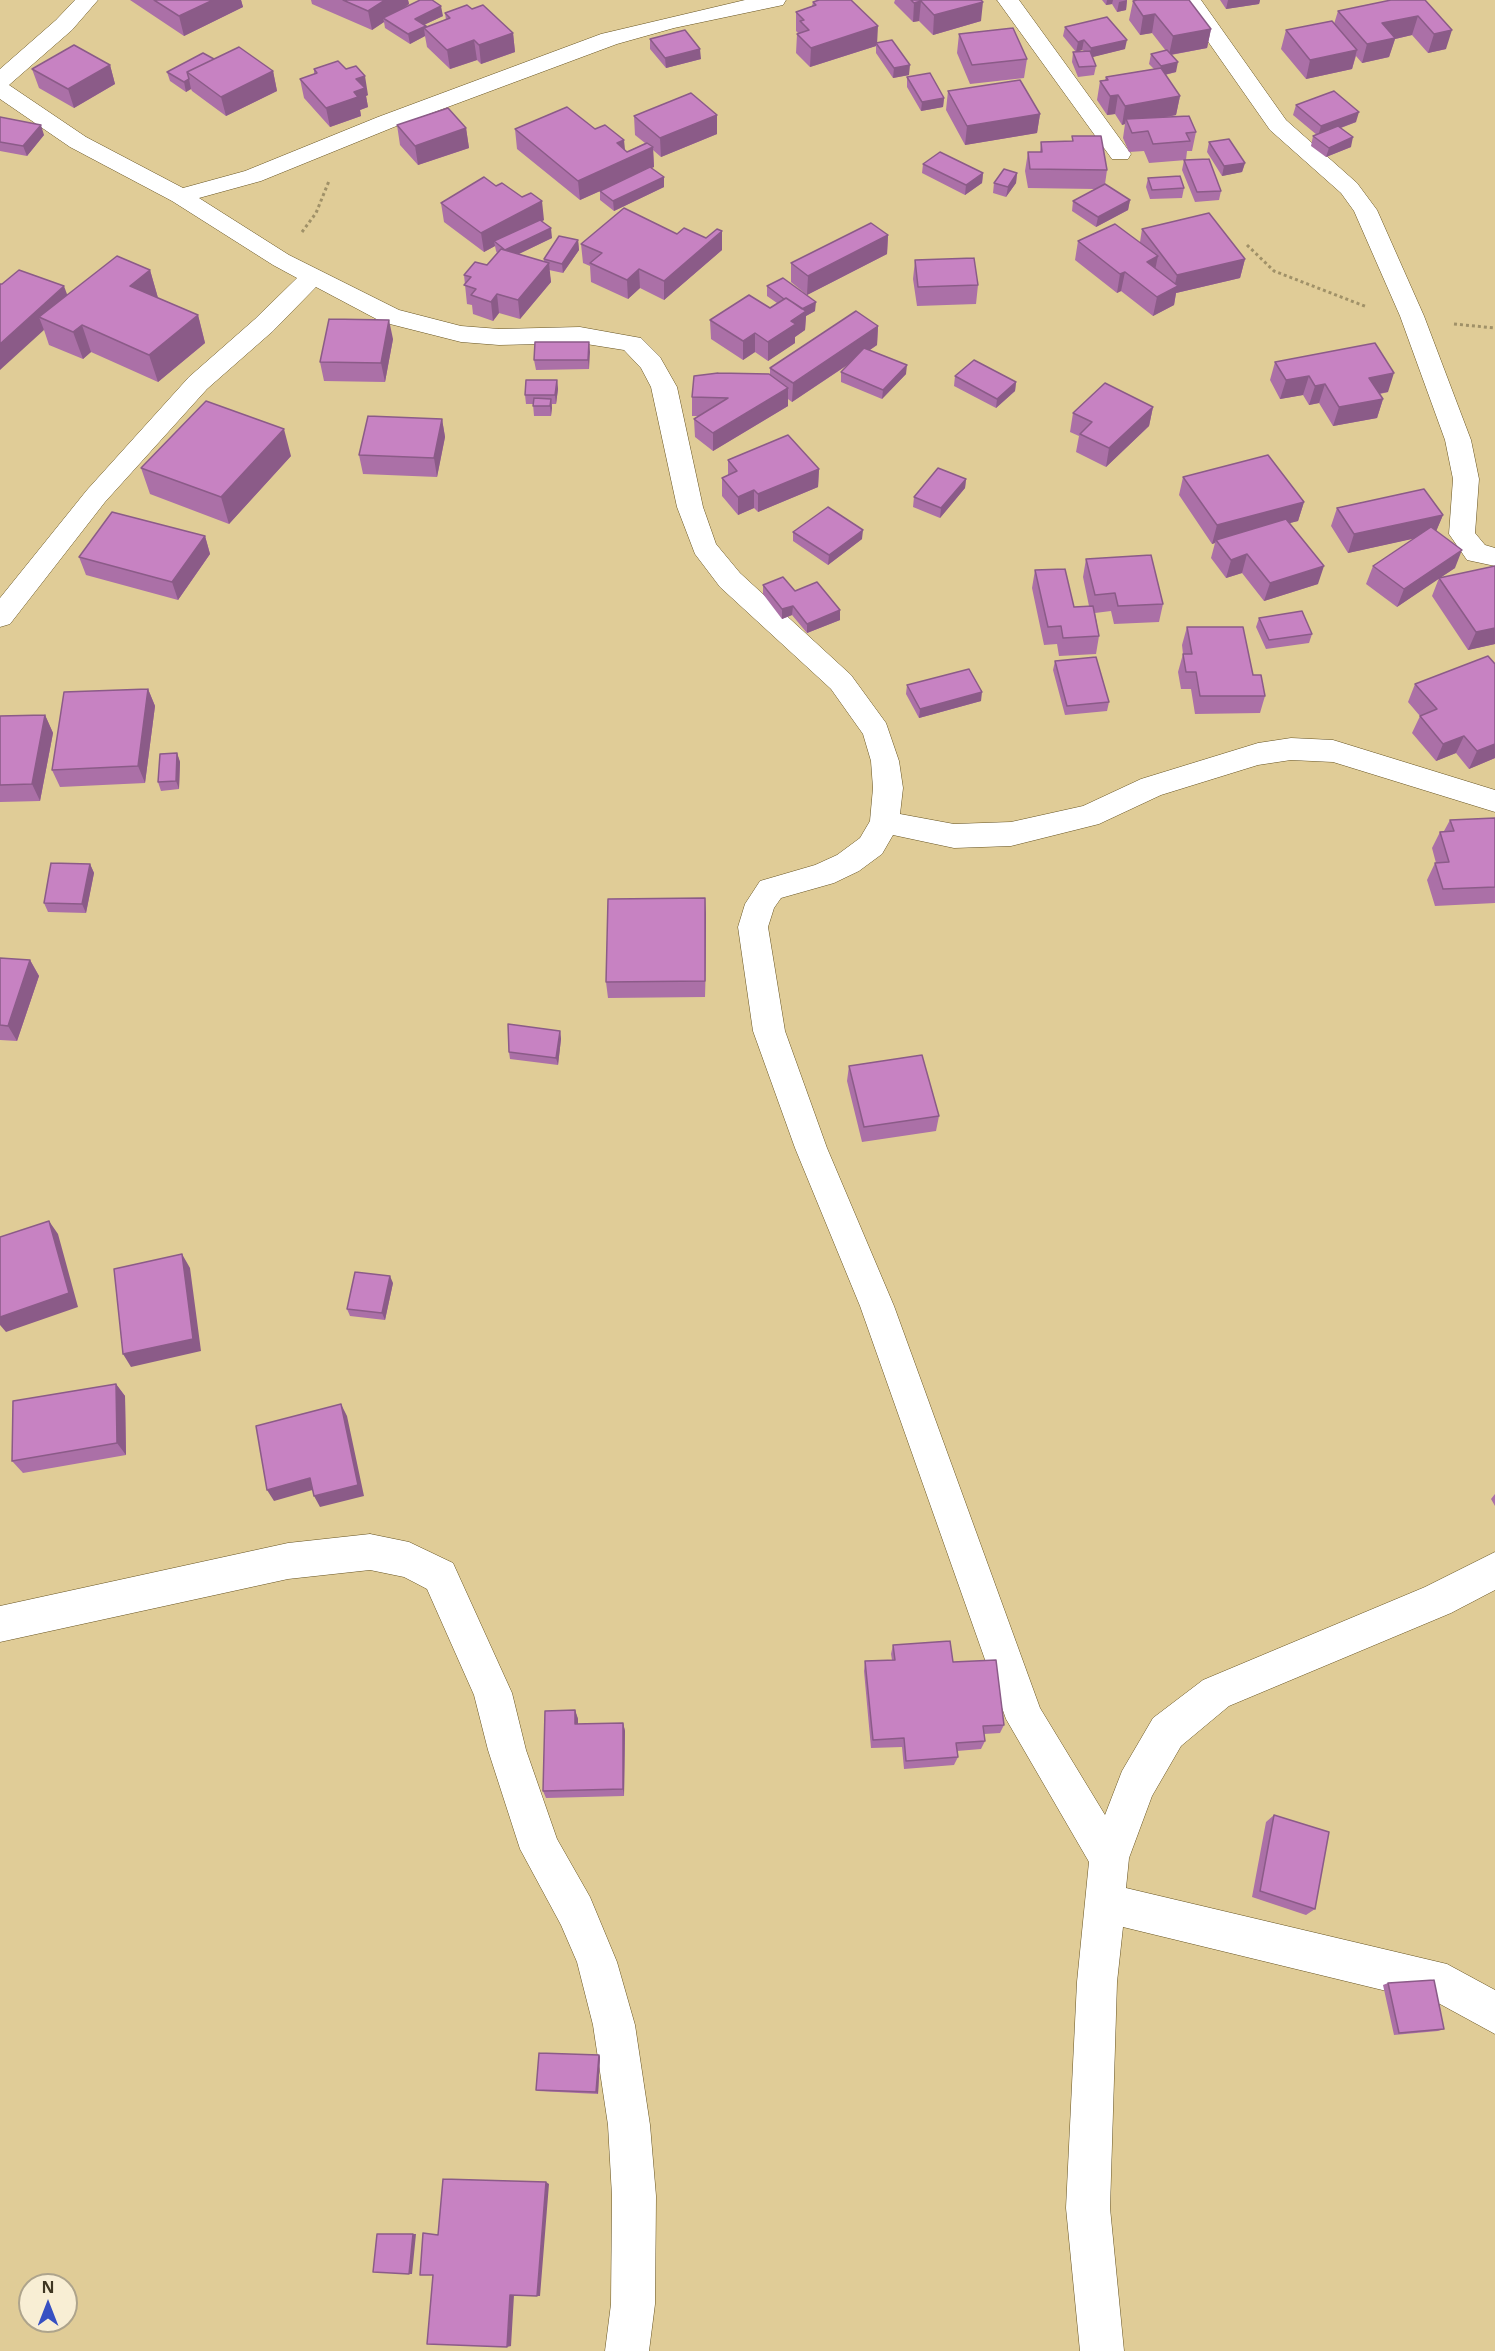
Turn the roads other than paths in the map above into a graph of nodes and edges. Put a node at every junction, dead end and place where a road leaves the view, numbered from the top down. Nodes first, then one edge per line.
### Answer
1 (87, 0) edge
2 (775, 0) edge
3 (1008, 0) edge
4 (1190, 0) edge
5 (0, 81) edge
6 (0, 89) edge
7 (1120, 154) dead end
8 (180, 196) junction
9 (313, 276) junction
10 (1495, 557) edge
11 (0, 617) edge
12 (1495, 801) edge
13 (885, 822) junction
14 (1495, 1570) edge
15 (0, 1624) edge
16 (1109, 1858) junction
17 (1105, 1903) junction
18 (1495, 2013) edge
19 (627, 2351) edge
20 (1102, 2351) edge

1 - 5 street
2 - 8 street
3 - 7 street
4 - 10 street
6 - 8 street
8 - 9 street
9 - 11 street
9 - 13 street
12 - 13 street
13 - 16 street
14 - 16 street
15 - 19 street
16 - 17 street
17 - 18 street
17 - 20 street

